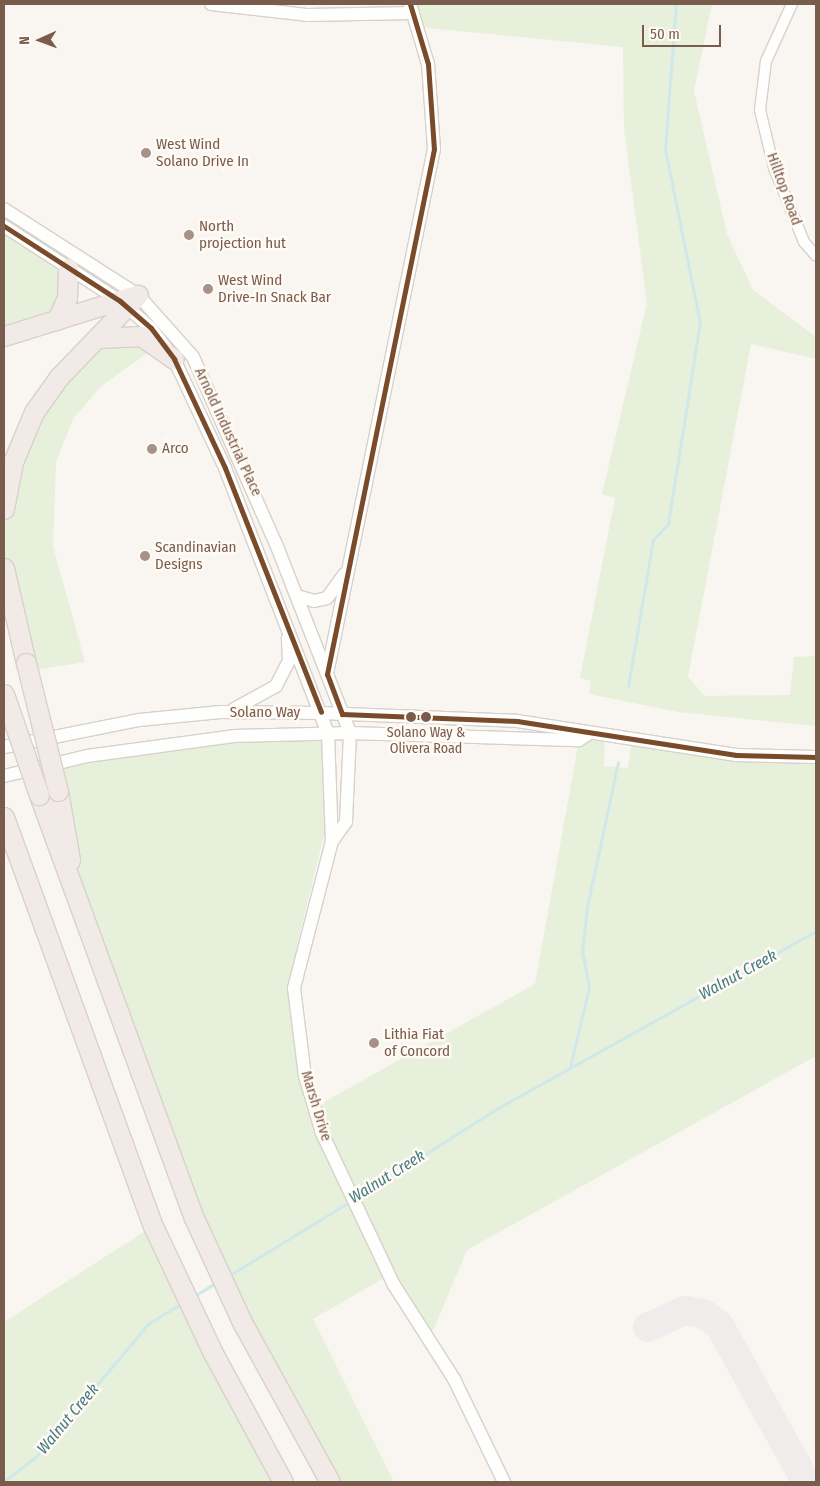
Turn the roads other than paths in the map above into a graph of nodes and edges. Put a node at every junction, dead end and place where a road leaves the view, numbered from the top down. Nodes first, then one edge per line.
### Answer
1 (211, 4) edge
2 (792, 4) edge
3 (411, 8) edge
4 (4, 209) edge
5 (4, 226) edge
6 (816, 256) edge
7 (68, 268) junction
8 (128, 301) junction
9 (57, 320) junction
10 (4, 336) edge
11 (100, 338) junction
12 (174, 359) junction
13 (4, 509) edge
14 (4, 568) edge
15 (348, 569) junction
16 (297, 596) junction
17 (288, 628) junction
18 (327, 674) junction
19 (4, 694) edge
20 (220, 712) junction
21 (321, 713) junction
22 (342, 714) junction
23 (350, 733) junction
24 (328, 734) junction
25 (588, 735) junction
26 (4, 747) edge
27 (816, 757) edge
28 (4, 776) edge
29 (4, 817) edge
30 (4, 829) edge
31 (332, 841) junction
32 (16, 851) junction
33 (75, 893) junction
34 (283, 1482) edge
35 (330, 1482) edge
36 (504, 1482) edge

1 - 3 street
2 - 6 street, Hilltop Road
3 - 15 street
4 - 8 street, Arnold Industrial Place
5 - 7 street, Arnold Industrial Place
7 - 8 street, Arnold Industrial Place
7 - 9 highway
8 - 9 highway
8 - 11 highway
8 - 12 street, Arnold Industrial Place
8 - 16 street, Arnold Industrial Place
9 - 10 highway
11 - 12 highway
11 - 13 highway
12 - 17 street, Arnold Industrial Place
14 - 33 highway, bridge
15 - 16 street
15 - 18 street
16 - 18 street, Arnold Industrial Place
17 - 20 street
17 - 21 street, Arnold Industrial Place
18 - 22 street, Arnold Industrial Place
19 - 33 highway, bridge
20 - 21 street, Solano Way
20 - 26 street, Solano Way
21 - 22 street, Solano Way
21 - 24 street, Arnold Industrial Place
22 - 23 street, Arnold Industrial Place
22 - 25 street, Solano Way
23 - 24 street, Solano Way
23 - 25 street, Solano Way
23 - 31 street, Marsh Drive
24 - 28 street, Solano Way
24 - 31 street, Marsh Drive
25 - 27 street, Solano Way
29 - 32 highway
30 - 32 highway
31 - 36 street, Marsh Drive
32 - 34 highway
33 - 35 highway

